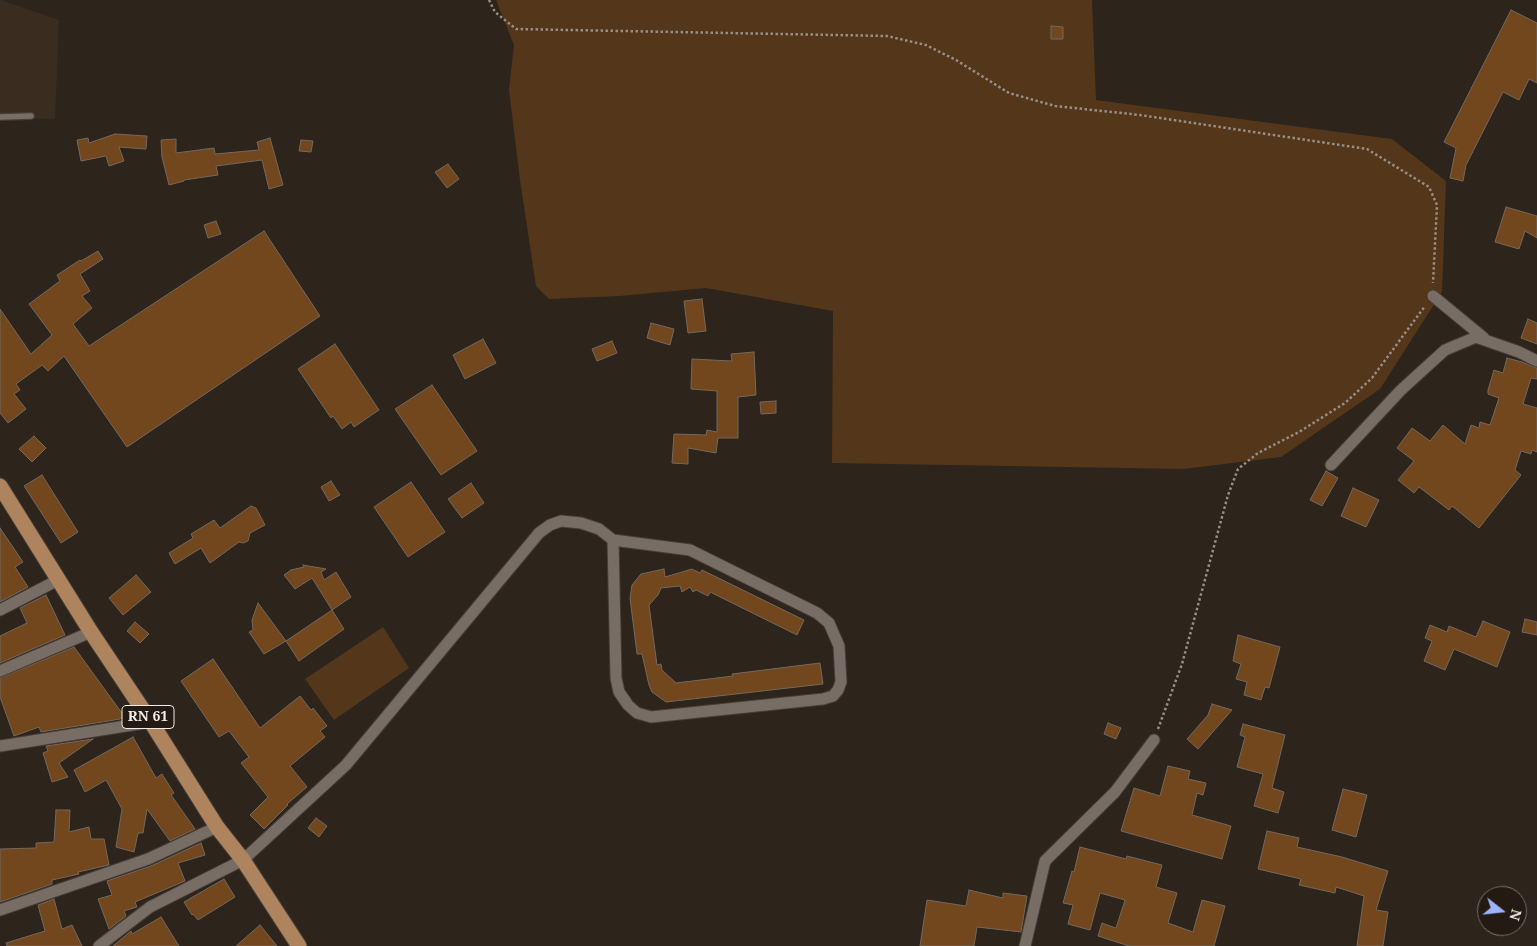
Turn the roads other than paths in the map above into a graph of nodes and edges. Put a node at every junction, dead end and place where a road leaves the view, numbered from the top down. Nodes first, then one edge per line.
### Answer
1 (31, 116) dead end
2 (0, 117) edge
3 (1432, 296) road end
4 (1487, 341) junction
5 (1537, 361) edge
6 (1331, 465) dead end
7 (1, 489) edge
8 (613, 540) junction
9 (58, 580) junction
10 (0, 610) edge
11 (91, 632) junction
12 (0, 671) edge
13 (151, 722) junction
14 (1154, 740) road end
15 (0, 746) edge
16 (217, 827) junction
17 (243, 860) junction
18 (0, 910) edge
19 (99, 946) edge
20 (299, 946) edge
21 (1025, 946) edge

1 - 2 lane
3 - 4 street
4 - 5 street
4 - 6 street
7 - 9 main road, RN 61
8 - 8 street
8 - 17 street
9 - 10 street
9 - 11 main road, RN 61
11 - 12 street
11 - 13 main road, RN 61
13 - 15 street
13 - 16 main road, RN 61
14 - 21 street
16 - 17 main road, RN 61
16 - 18 street
17 - 19 street
17 - 20 main road, RN 61

